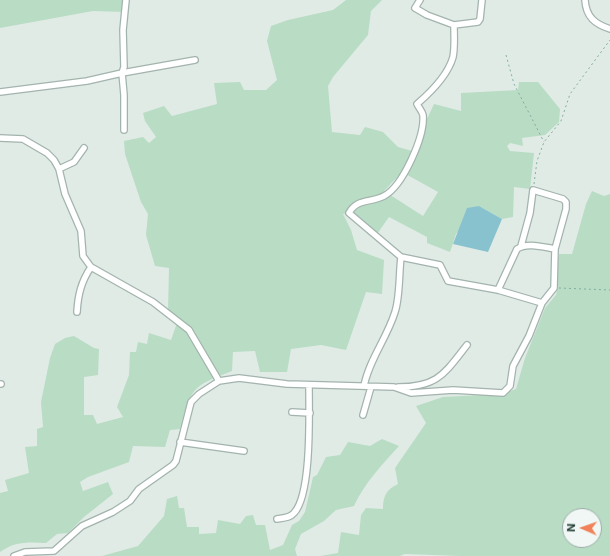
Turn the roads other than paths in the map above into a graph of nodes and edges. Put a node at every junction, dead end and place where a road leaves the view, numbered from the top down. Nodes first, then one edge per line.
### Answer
1 (126, 0) edge
2 (420, 0) edge
3 (482, 0) edge
4 (585, 0) edge
5 (454, 25) junction
6 (610, 29) edge
7 (195, 60) dead end
8 (122, 73) junction
9 (0, 92) edge
10 (124, 130) dead end
11 (0, 138) edge
12 (84, 148) dead end
13 (59, 169) junction
14 (521, 246) junction
15 (555, 249) junction
16 (401, 257) junction
17 (91, 267) junction
18 (498, 290) junction
19 (542, 303) junction
20 (77, 312) dead end
21 (467, 345) dead end
22 (219, 381) junction
23 (310, 385) junction
24 (364, 386) junction
25 (372, 387) junction
26 (394, 387) junction
27 (292, 412) dead end
28 (310, 413) junction
29 (363, 415) dead end
30 (180, 442) junction
31 (244, 451) dead end
32 (277, 519) dead end
33 (14, 556) edge

1 - 8 street
2 - 5 street
3 - 5 street
4 - 6 street
5 - 16 street
7 - 8 street
8 - 9 street
8 - 10 street
11 - 13 street
12 - 13 street
13 - 17 street
14 - 15 street
14 - 15 street
14 - 18 street
15 - 19 street
16 - 18 street
16 - 24 street
17 - 20 street
17 - 22 street
18 - 19 street
19 - 26 street
21 - 26 street
22 - 23 street
22 - 30 street
23 - 24 street
23 - 28 street
24 - 25 street
25 - 26 street
25 - 29 street
27 - 28 street
28 - 32 street
30 - 31 street
30 - 33 street

